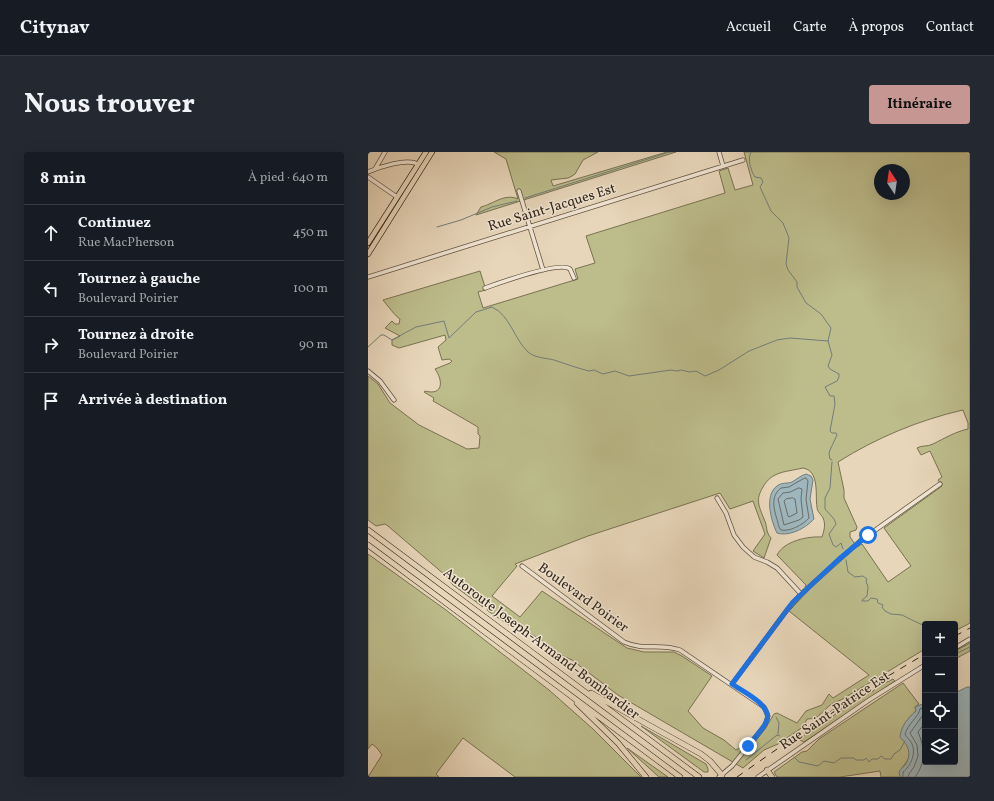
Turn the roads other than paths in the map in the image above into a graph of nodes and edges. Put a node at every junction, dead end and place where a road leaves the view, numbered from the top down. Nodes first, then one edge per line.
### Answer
1 (385, 152) edge
2 (426, 152) edge
3 (432, 152) edge
4 (719, 152) edge
5 (743, 160) dead end
6 (418, 164) junction
7 (723, 166) junction
8 (375, 170) junction
9 (368, 172) edge
10 (368, 177) edge
11 (519, 191) dead end
12 (397, 197) junction
13 (530, 226) junction
14 (368, 243) edge
15 (368, 254) edge
16 (543, 270) junction
17 (368, 277) edge
18 (574, 278) dead end
19 (485, 288) dead end
20 (368, 371) edge
21 (394, 400) dead end
22 (940, 484) dead end
23 (717, 498) dead end
24 (368, 529) edge
25 (368, 544) edge
26 (522, 566) dead end
27 (801, 594) junction
28 (970, 639) edge
29 (958, 646) edge
30 (922, 667) edge
31 (732, 684) junction
32 (577, 686) junction
33 (563, 690) junction
34 (767, 770) junction
35 (698, 776) edge
36 (720, 776) edge
37 (646, 777) edge
38 (680, 777) edge
39 (758, 777) edge
40 (772, 777) edge

1 - 8 street
2 - 6 main road
3 - 15 main road
4 - 7 street
5 - 7 street, Rue Saint-Jacques Est
6 - 8 street
6 - 12 main road
7 - 13 street, Rue Saint-Jacques Est
8 - 9 street
10 - 12 street
11 - 13 street
12 - 14 main road
13 - 16 street
13 - 17 street, Rue Saint-Jacques Est
16 - 18 street
16 - 19 street
20 - 21 street
22 - 27 street
23 - 27 street
24 - 32 highway, Autoroute Joseph-Armand-Bombardier
25 - 33 highway, Autoroute Joseph-Armand-Bombardier
26 - 31 street, Boulevard Poirier
27 - 31 street
28 - 29 street
30 - 34 street, Rue Saint-Patrice Est
31 - 36 street, Boulevard Poirier
32 - 35 highway, Autoroute Joseph-Armand-Bombardier
32 - 36 highway
33 - 37 highway
33 - 38 highway, Autoroute Joseph-Armand-Bombardier
34 - 39 street, Rue Saint-Patrice Est
34 - 40 highway

